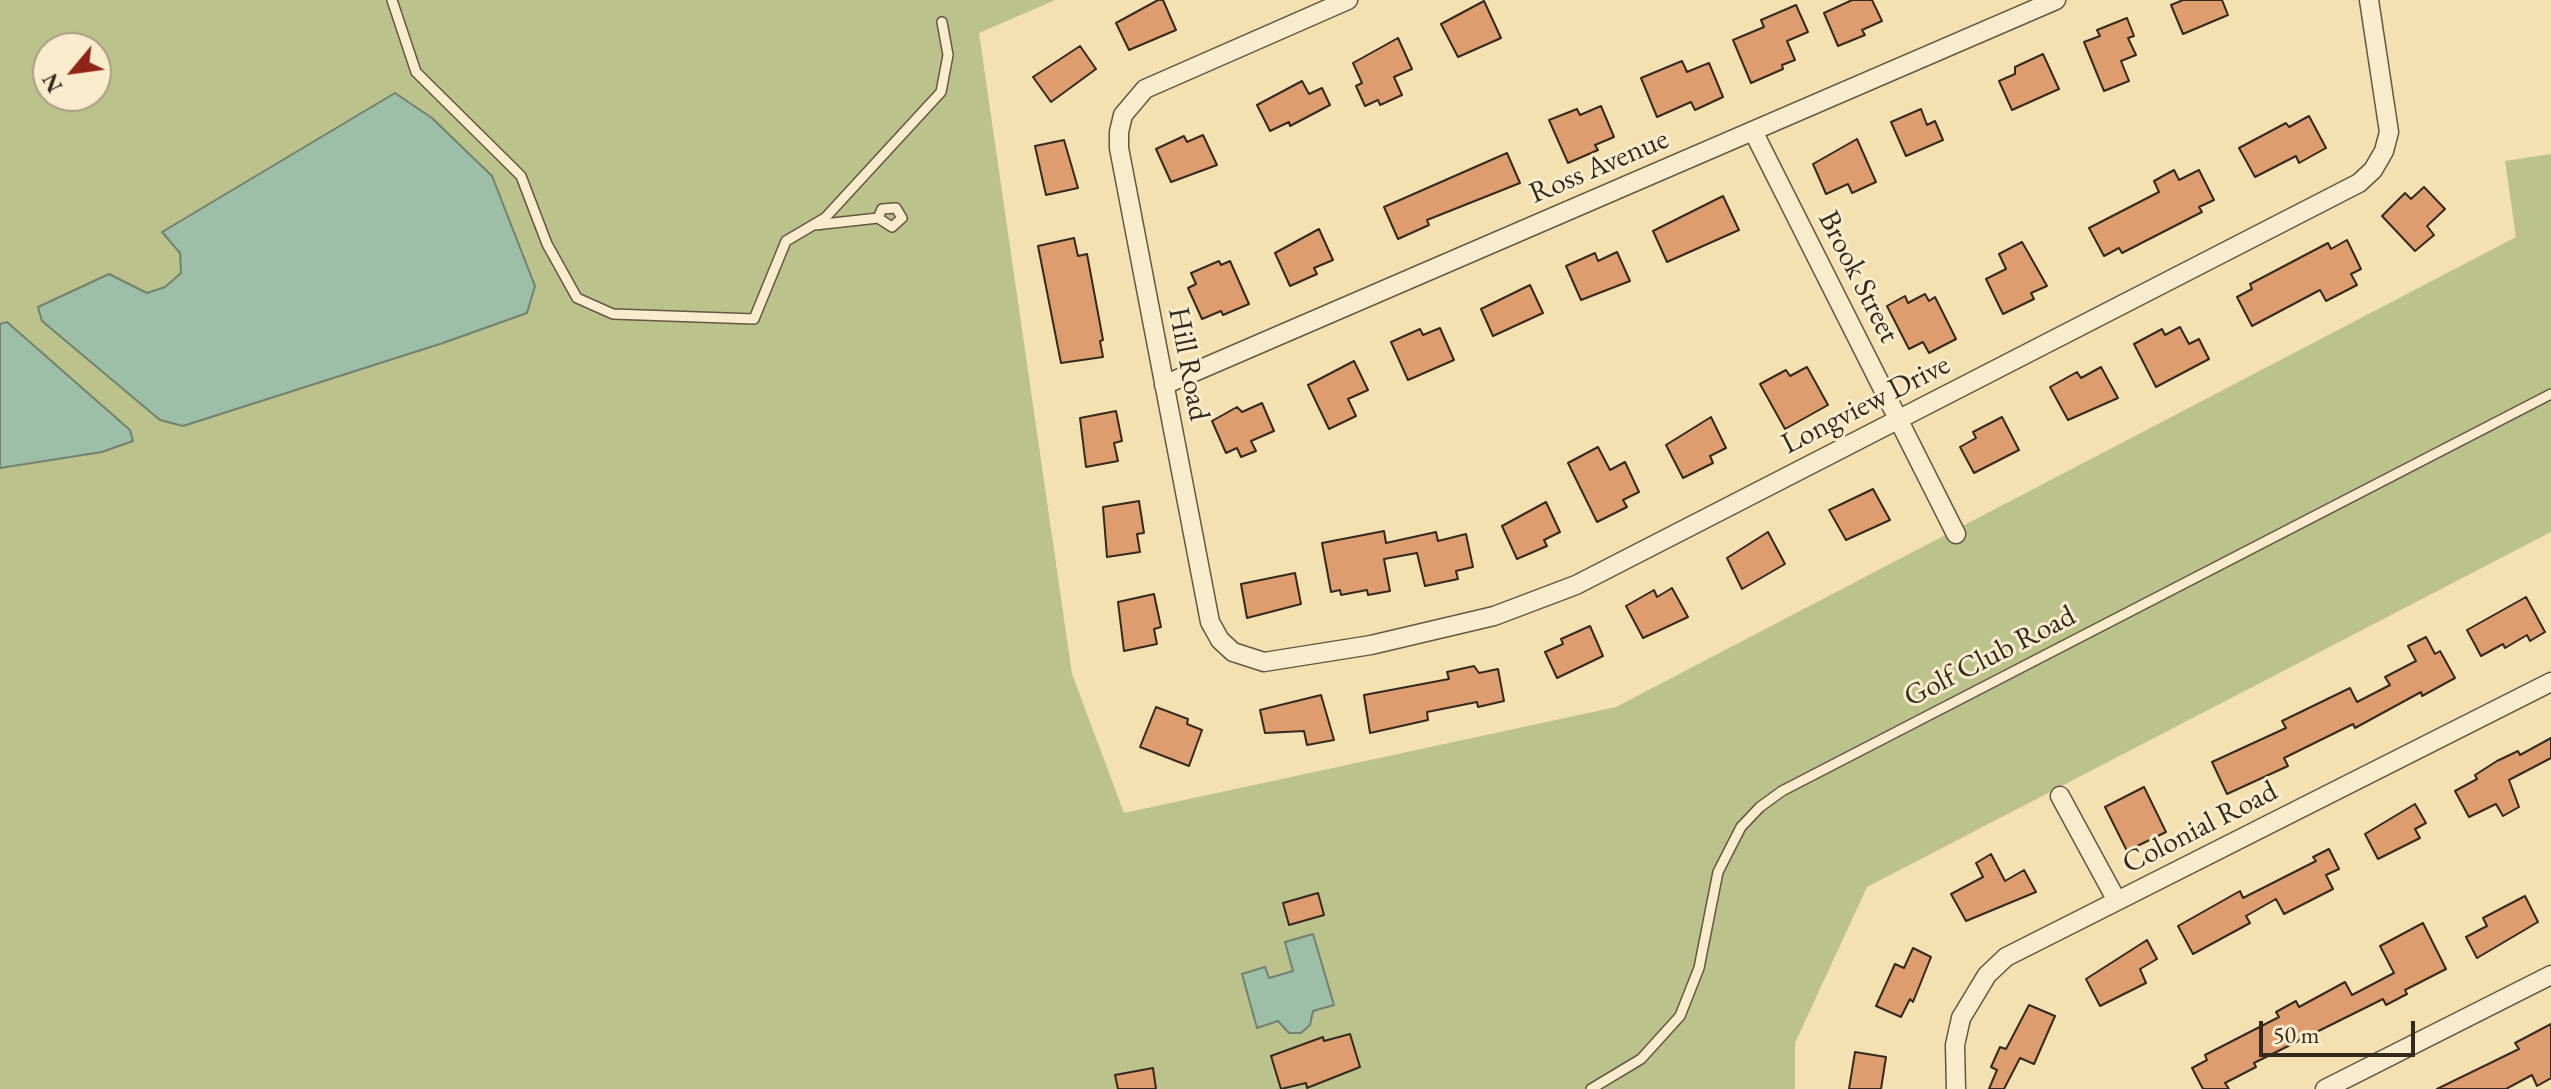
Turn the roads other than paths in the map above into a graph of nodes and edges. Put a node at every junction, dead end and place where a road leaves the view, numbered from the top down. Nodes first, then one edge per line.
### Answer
1 (392, 0) edge
2 (1348, 0) edge
3 (2056, 0) edge
4 (2369, 0) edge
5 (942, 22) dead end
6 (1753, 131) junction
7 (878, 218) dead end
8 (812, 226) junction
9 (1164, 385) junction
10 (2551, 394) edge
11 (1898, 420) junction
12 (1956, 534) dead end
13 (1210, 622) joint
14 (2551, 682) edge
15 (2060, 796) dead end
16 (2117, 901) junction
17 (2551, 975) edge
18 (1591, 1089) edge
19 (1956, 1089) edge
20 (2325, 1089) edge

1 - 8 lane
2 - 9 street, Hill Road
3 - 6 street, Ross Avenue
4 - 11 street, Longview Drive
5 - 8 lane
6 - 9 street, Ross Avenue
6 - 11 street, Brook Street
7 - 8 lane
9 - 13 street, Hill Road
10 - 18 lane, Golf Club Road
11 - 12 street, Brook Street
11 - 13 street, Longview Drive
14 - 16 street, Colonial Road
15 - 16 street
16 - 19 street, Colonial Road
17 - 20 street

